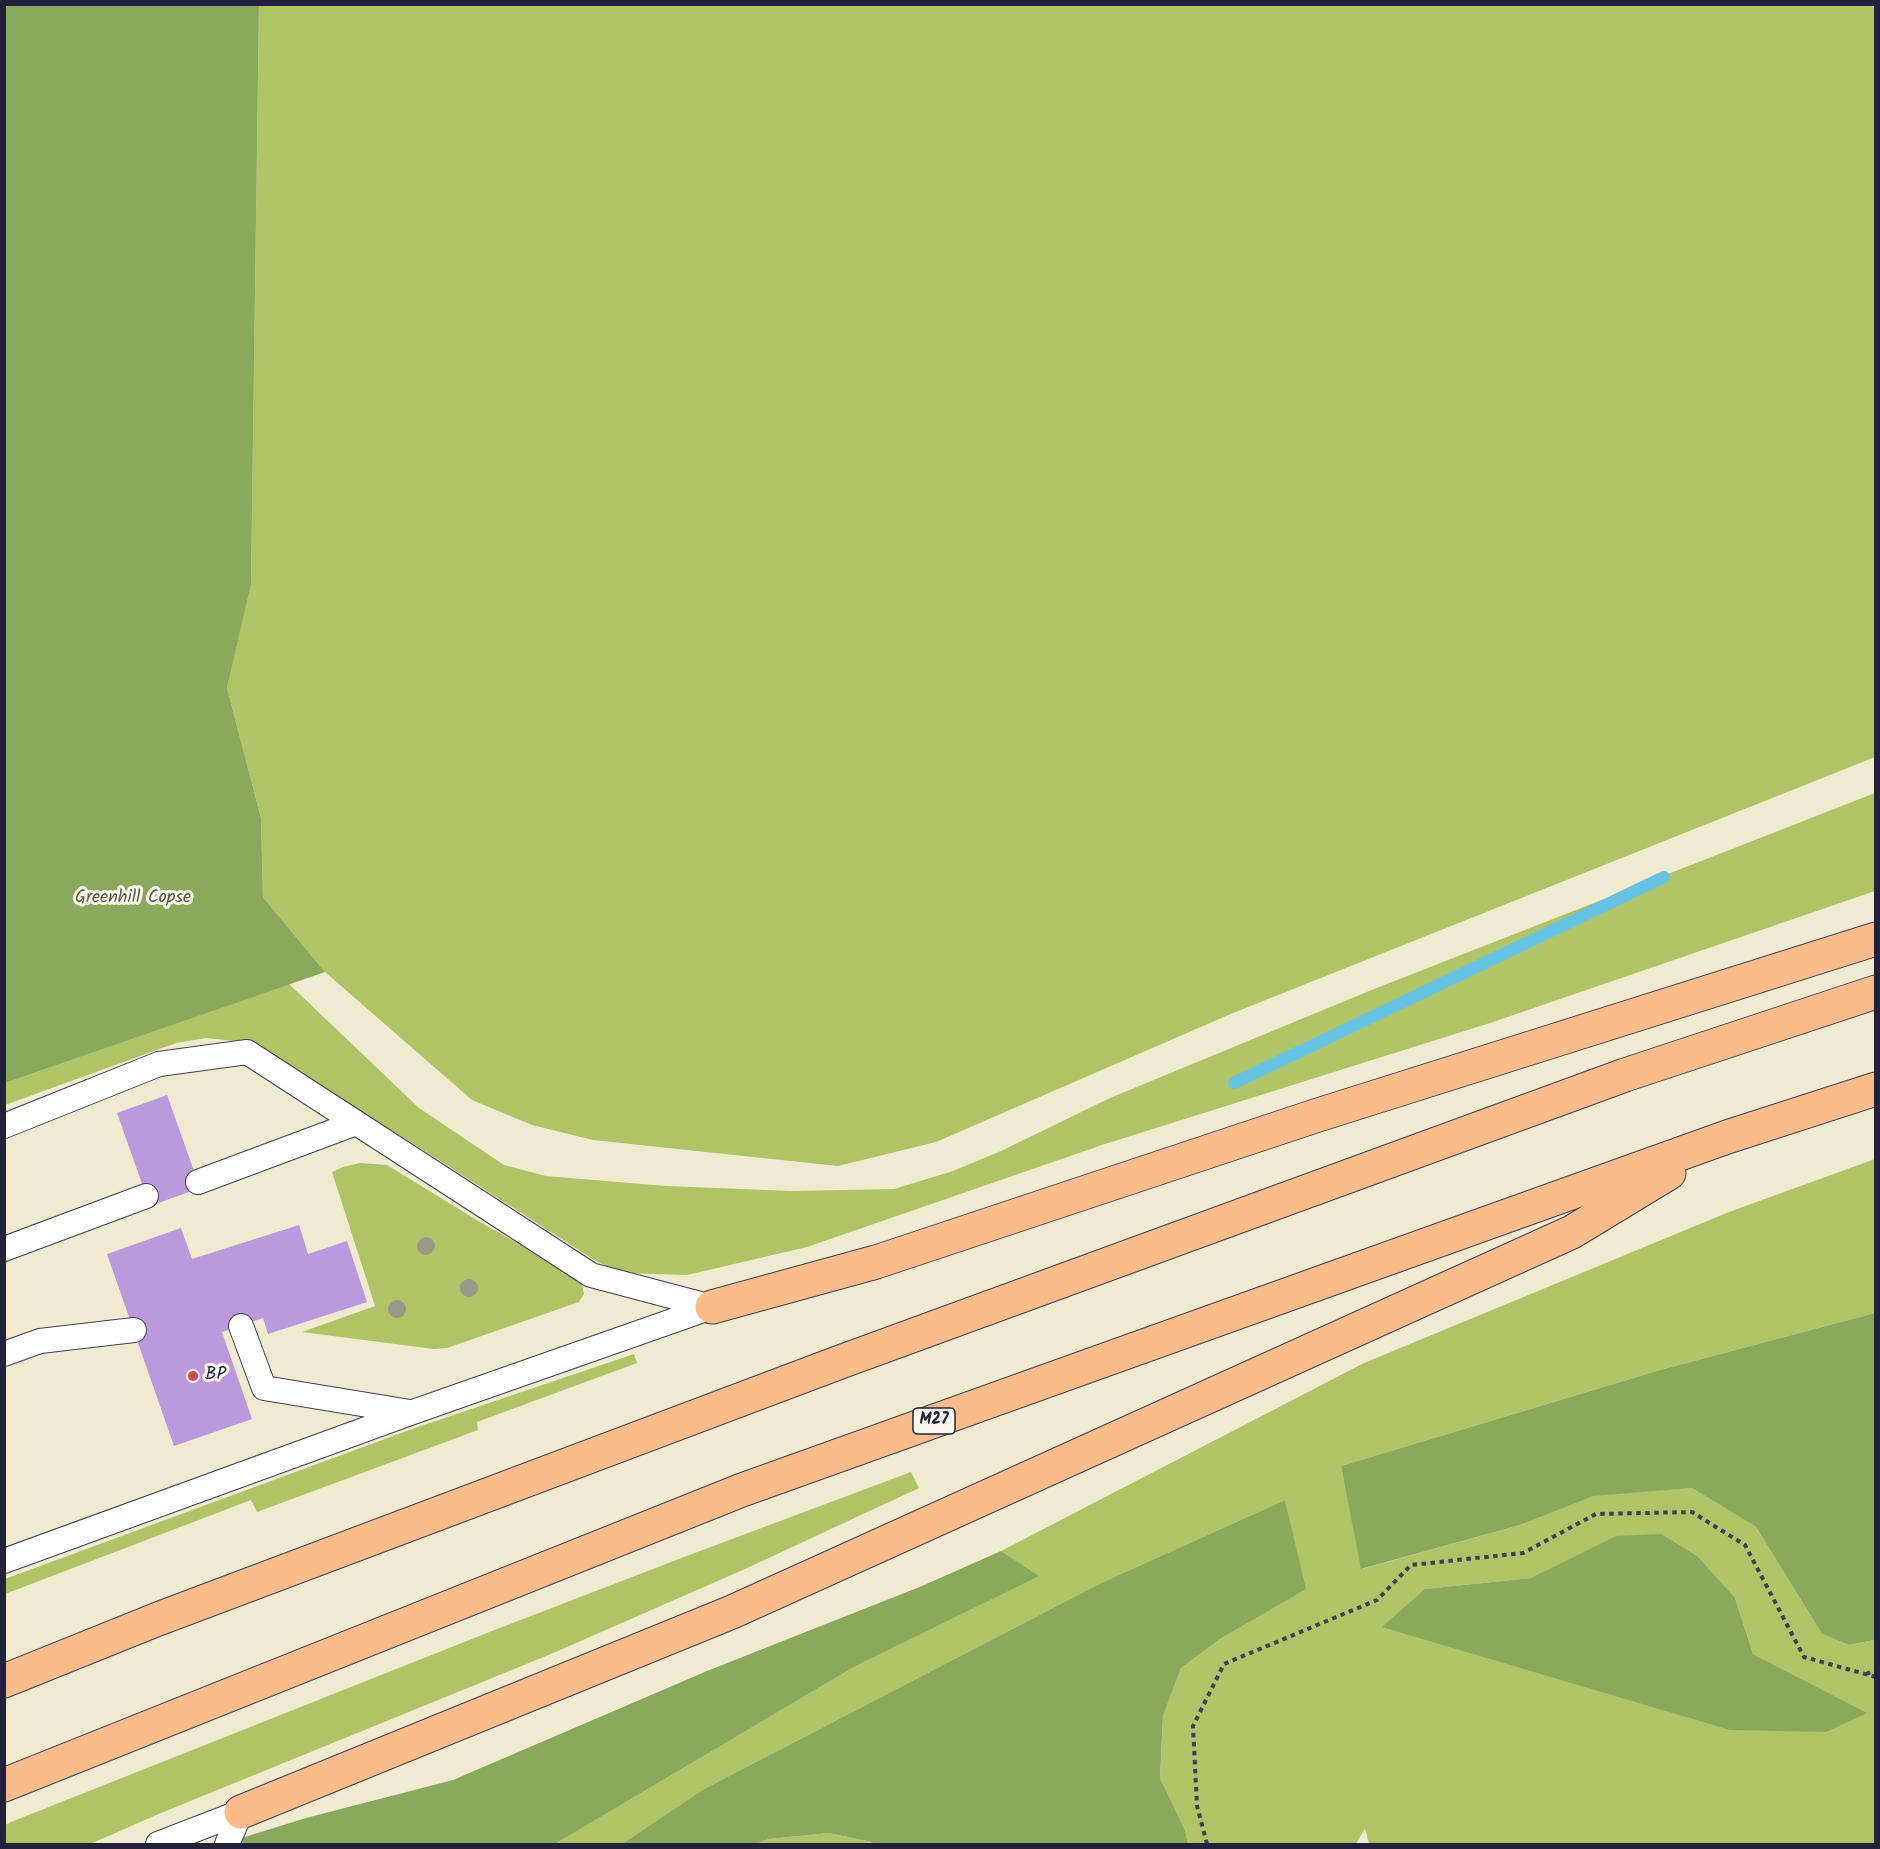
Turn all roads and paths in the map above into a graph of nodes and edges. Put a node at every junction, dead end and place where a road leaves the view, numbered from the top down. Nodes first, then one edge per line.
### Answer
1 (1875, 939) edge
2 (1875, 992) edge
3 (1875, 1089) edge
4 (356, 1123) junction
5 (4, 1126) edge
6 (1727, 1137) junction
7 (198, 1182) dead end
8 (146, 1196) dead end
9 (4, 1249) edge
10 (712, 1307) junction
11 (241, 1326) dead end
12 (134, 1330) dead end
13 (4, 1354) edge
14 (413, 1412) junction
15 (4, 1561) edge
16 (1875, 1670) edge
17 (1866, 1674) junction
18 (1875, 1677) edge
19 (4, 1681) edge
20 (4, 1785) edge
21 (241, 1812) junction
22 (158, 1845) edge
23 (227, 1845) edge
24 (1207, 1845) edge

1 - 10 highway
2 - 19 highway
3 - 6 highway, M27
4 - 5 lane
4 - 7 lane
4 - 10 lane
6 - 20 highway, M27
6 - 21 highway, M27
8 - 9 lane
10 - 14 lane
11 - 14 lane
12 - 13 lane
14 - 15 lane
16 - 17 path
17 - 18 path
17 - 24 path
21 - 22 lane
21 - 23 lane

